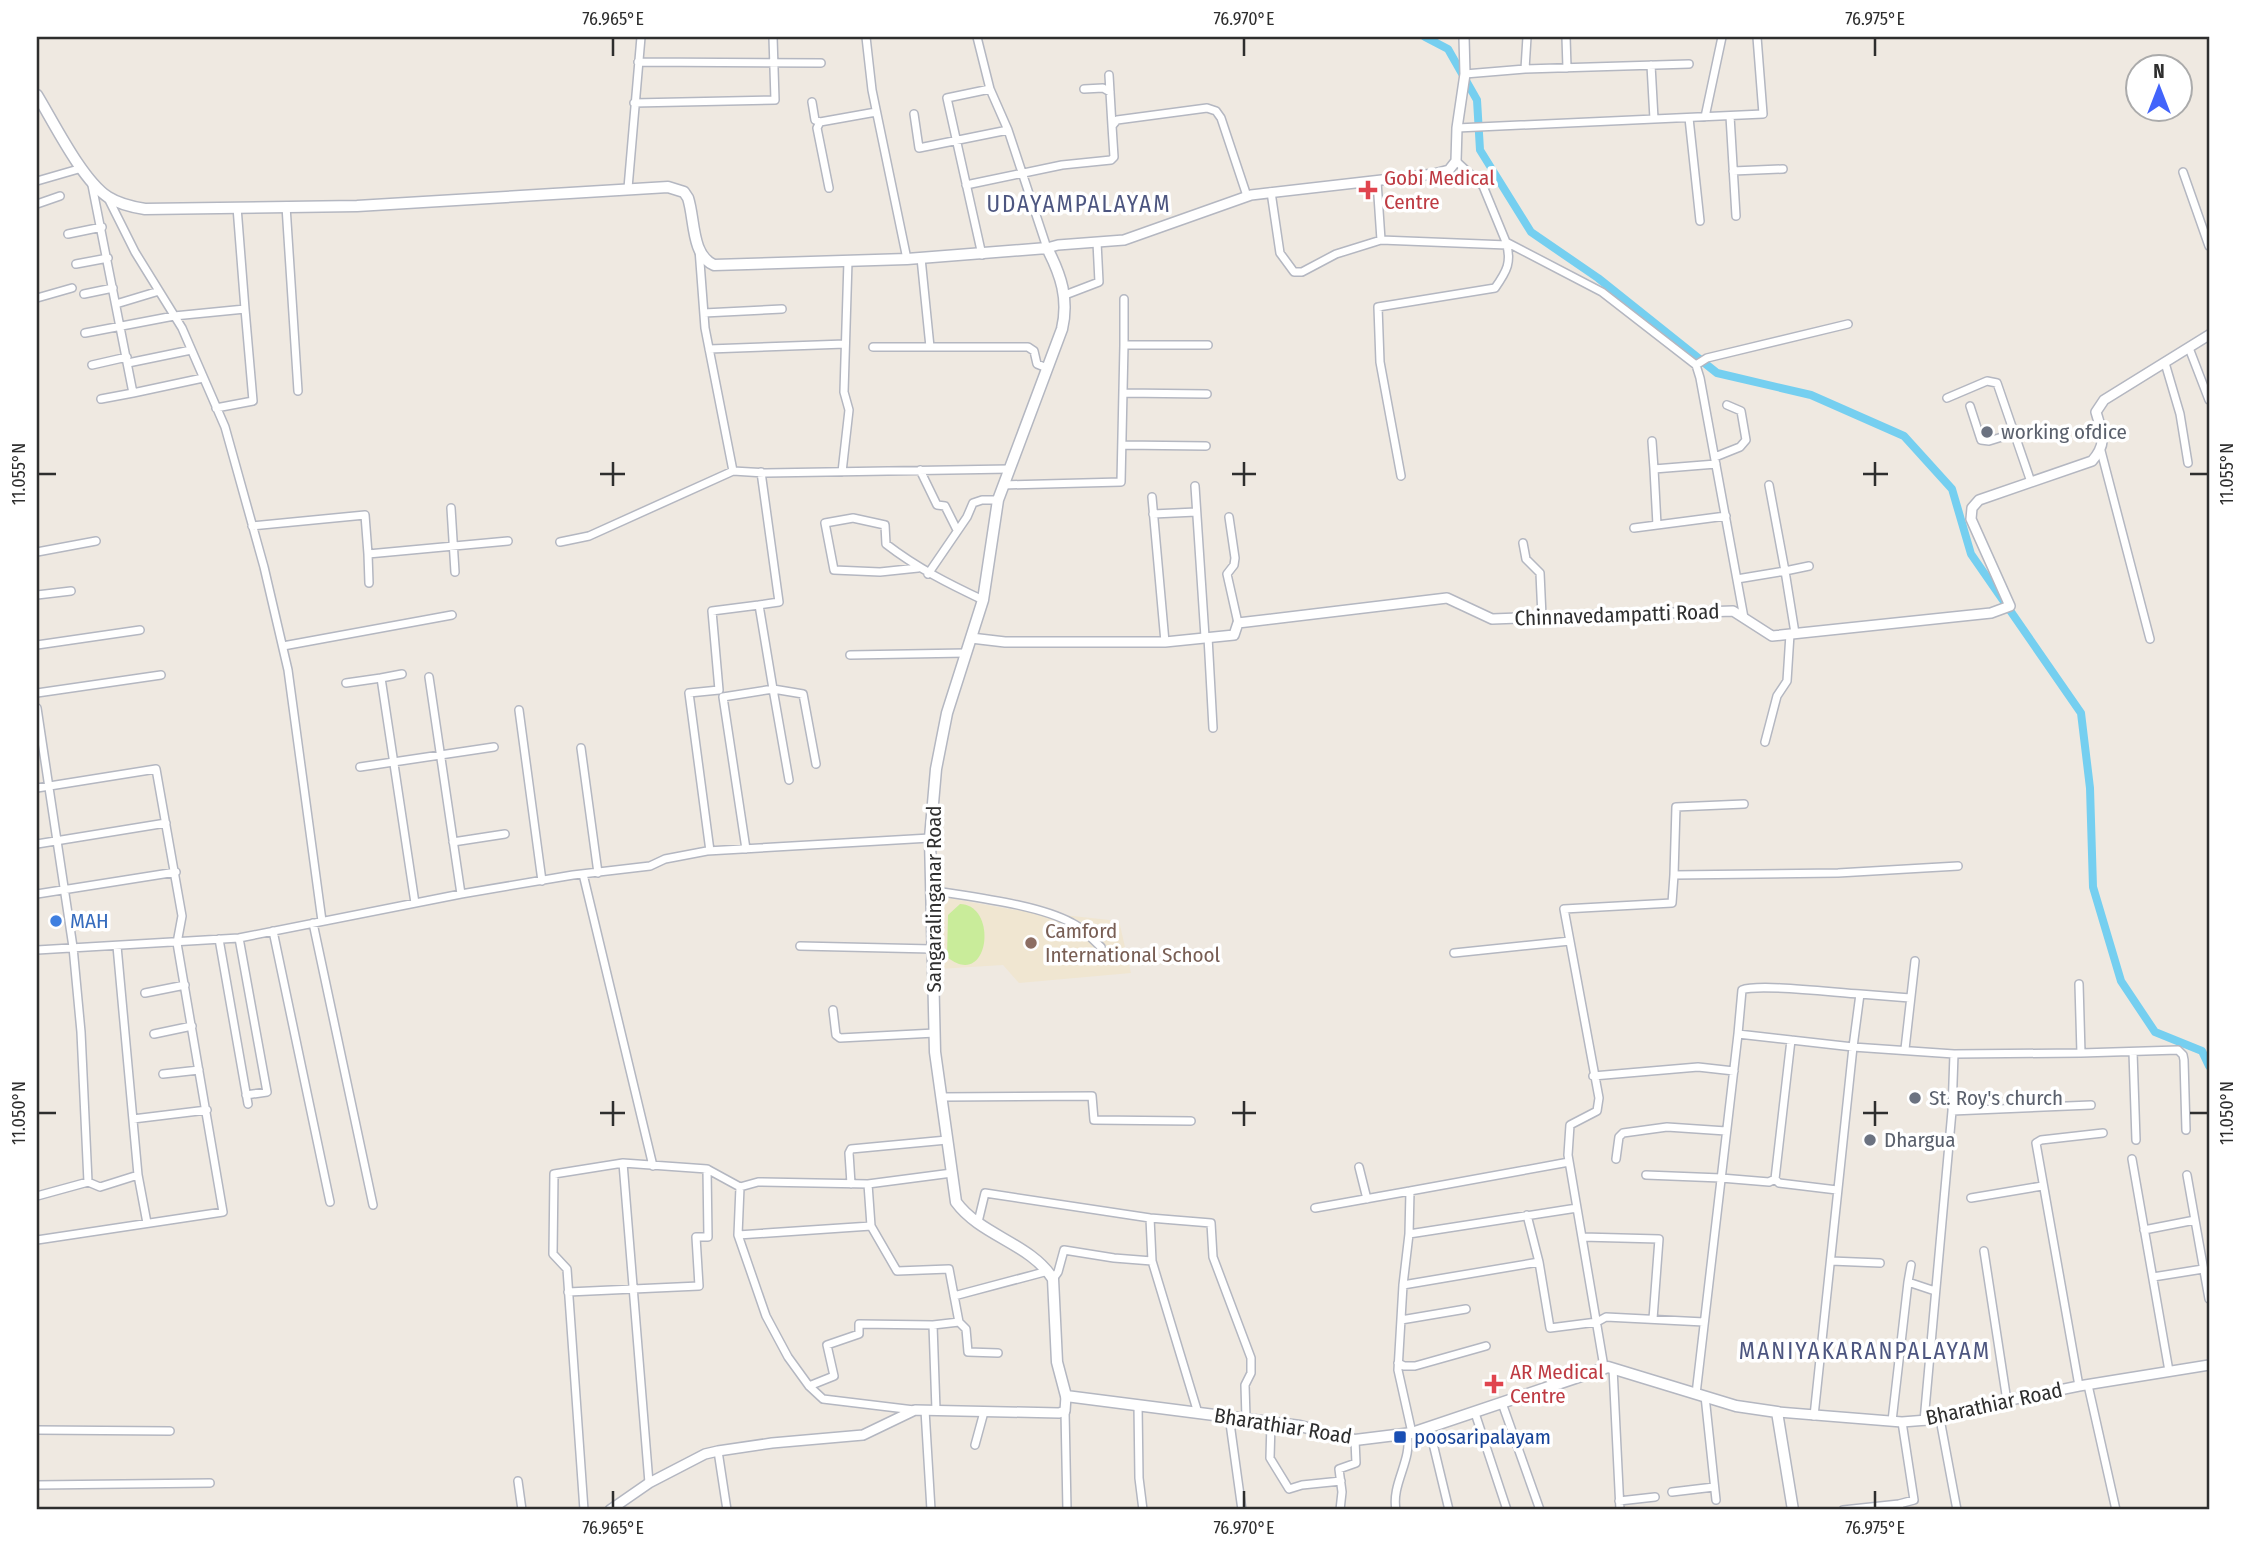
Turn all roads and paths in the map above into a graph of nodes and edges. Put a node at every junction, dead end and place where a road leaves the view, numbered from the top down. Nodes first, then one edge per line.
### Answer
1 (641, 37) edge
2 (773, 37) edge
3 (866, 37) edge
4 (977, 37) edge
5 (1464, 37) edge
6 (1527, 37) edge
7 (1566, 37) edge
8 (1722, 37) edge
9 (1757, 37) edge
10 (638, 62) junction
11 (774, 62) junction
12 (821, 63) dead end
13 (1689, 64) dead end
14 (1651, 65) junction
15 (1567, 68) junction
16 (1525, 69) junction
17 (1109, 75) dead end
18 (1465, 75) junction
19 (990, 89) junction
20 (1084, 89) dead end
21 (1110, 92) junction
22 (37, 95) edge
23 (812, 102) dead end
24 (634, 103) junction
25 (876, 112) junction
26 (914, 114) dead end
27 (1730, 116) junction
28 (1705, 117) junction
29 (1689, 118) junction
30 (1654, 119) junction
31 (820, 122) junction
32 (1112, 126) junction
33 (1459, 128) junction
34 (1008, 130) junction
35 (957, 141) junction
36 (1456, 161) junction
37 (82, 168) junction
38 (1783, 169) dead end
39 (1733, 171) junction
40 (2183, 172) dead end
41 (1022, 173) junction
42 (91, 180) junction
43 (37, 181) edge
44 (1377, 181) junction
45 (966, 185) junction
46 (628, 188) junction
47 (829, 188) dead end
48 (1271, 192) junction
49 (60, 196) dead end
50 (1247, 196) junction
51 (108, 197) junction
52 (37, 204) edge
53 (286, 206) junction
54 (237, 207) junction
55 (1736, 216) dead end
56 (1700, 221) dead end
57 (102, 227) junction
58 (68, 234) dead end
59 (1381, 240) junction
60 (1097, 242) junction
61 (1506, 243) junction
62 (2209, 246) edge
63 (1047, 248) junction
64 (699, 249) junction
65 (982, 255) junction
66 (108, 258) junction
67 (921, 258) junction
68 (907, 259) junction
69 (848, 261) junction
70 (76, 264) dead end
71 (72, 288) dead end
72 (113, 288) junction
73 (159, 291) junction
74 (83, 294) dead end
75 (1065, 295) junction
76 (37, 298) edge
77 (1124, 299) dead end
78 (117, 304) junction
79 (245, 309) junction
80 (782, 309) dead end
81 (704, 313) junction
82 (174, 316) junction
83 (1848, 324) dead end
84 (121, 326) junction
85 (85, 333) dead end
86 (2209, 335) edge
87 (845, 344) junction
88 (1124, 345) junction
89 (1208, 345) dead end
90 (873, 347) dead end
91 (930, 347) junction
92 (2189, 348) junction
93 (709, 349) junction
94 (191, 350) junction
95 (127, 360) junction
96 (2165, 363) junction
97 (92, 365) dead end
98 (1696, 365) junction
99 (1047, 368) junction
100 (203, 379) junction
101 (298, 391) dead end
102 (133, 393) junction
103 (1123, 393) junction
104 (1207, 394) dead end
105 (1947, 398) dead end
106 (101, 399) dead end
107 (2209, 400) edge
108 (1727, 405) dead end
109 (1970, 406) dead end
110 (216, 408) junction
111 (2015, 433) junction
112 (1652, 441) dead end
113 (1122, 445) junction
114 (1206, 446) dead end
115 (2101, 451) junction
116 (1715, 460) junction
117 (2188, 463) dead end
118 (1010, 469) junction
119 (1654, 469) junction
120 (920, 470) junction
121 (733, 471) junction
122 (761, 472) junction
123 (842, 472) junction
124 (1401, 476) dead end
125 (2031, 482) junction
126 (1003, 485) junction
127 (1769, 485) dead end
128 (1195, 486) dead end
129 (1152, 497) dead end
130 (998, 500) junction
131 (451, 508) dead end
132 (1196, 512) junction
133 (1153, 514) junction
134 (1726, 516) junction
135 (1229, 517) dead end
136 (1657, 525) junction
137 (252, 526) junction
138 (1634, 528) dead end
139 (957, 530) junction
140 (96, 541) dead end
141 (508, 541) dead end
142 (560, 542) dead end
143 (1523, 543) dead end
144 (453, 546) junction
145 (37, 552) edge
146 (368, 554) junction
147 (1809, 566) dead end
148 (918, 568) junction
149 (1785, 570) junction
150 (455, 572) dead end
151 (928, 574) junction
152 (1737, 579) junction
153 (369, 583) dead end
154 (71, 591) dead end
155 (37, 595) edge
156 (983, 600) junction
157 (759, 604) junction
158 (452, 615) dead end
159 (1542, 617) junction
160 (1744, 618) junction
161 (1238, 622) junction
162 (140, 630) dead end
163 (1793, 634) junction
164 (1206, 637) junction
165 (971, 638) junction
166 (2150, 639) dead end
167 (1165, 642) junction
168 (37, 645) edge
169 (283, 646) junction
170 (966, 653) junction
171 (850, 655) dead end
172 (402, 674) dead end
173 (161, 675) dead end
174 (429, 677) dead end
175 (381, 678) junction
176 (346, 683) dead end
177 (773, 689) junction
178 (37, 693) edge
179 (721, 693) junction
180 (37, 708) edge
181 (519, 710) dead end
182 (1213, 728) dead end
183 (1765, 742) dead end
184 (40, 745) edge
185 (494, 747) dead end
186 (581, 748) dead end
187 (441, 755) junction
188 (394, 762) junction
189 (816, 764) dead end
190 (360, 766) dead end
191 (789, 780) dead end
192 (48, 786) junction
193 (37, 788) edge
194 (1744, 804) dead end
195 (166, 823) junction
196 (505, 834) dead end
197 (930, 838) junction
198 (57, 840) junction
199 (453, 842) junction
200 (37, 844) edge
201 (746, 849) junction
202 (710, 851) junction
203 (1958, 866) dead end
204 (176, 872) junction
205 (598, 873) junction
206 (583, 874) junction
207 (1674, 874) junction
208 (542, 881) junction
209 (64, 890) junction
210 (930, 890) junction
211 (37, 894) edge
212 (461, 894) junction
213 (415, 903) junction
214 (322, 921) junction
215 (313, 923) junction
216 (273, 931) junction
217 (239, 938) junction
218 (219, 939) junction
219 (1570, 941) junction
220 (177, 943) junction
221 (117, 946) junction
222 (800, 946) dead end
223 (73, 947) junction
224 (1101, 947) dead end
225 (932, 949) junction
226 (37, 950) edge
227 (1454, 953) dead end
228 (1914, 961) dead end
229 (2079, 984) dead end
230 (185, 985) junction
231 (145, 993) dead end
232 (1860, 995) junction
233 (1910, 998) junction
234 (833, 1010) dead end
235 (192, 1026) junction
236 (935, 1033) junction
237 (154, 1034) dead end
238 (1738, 1034) junction
239 (1791, 1041) junction
240 (1853, 1047) junction
241 (1905, 1049) junction
242 (2133, 1052) junction
243 (2081, 1053) junction
244 (1954, 1054) junction
245 (199, 1070) junction
246 (1734, 1071) junction
247 (163, 1074) dead end
248 (1593, 1076) junction
249 (942, 1097) junction
250 (2091, 1105) dead end
251 (207, 1110) junction
252 (1952, 1111) junction
253 (133, 1119) junction
254 (1191, 1121) dead end
255 (2186, 1130) dead end
256 (1726, 1131) junction
257 (2103, 1133) dead end
258 (947, 1140) junction
259 (2136, 1140) dead end
260 (1616, 1159) dead end
261 (2132, 1159) dead end
262 (1569, 1162) junction
263 (623, 1163) junction
264 (653, 1166) junction
265 (1359, 1167) dead end
266 (707, 1170) junction
267 (952, 1173) junction
268 (138, 1175) junction
269 (1646, 1175) dead end
270 (2187, 1175) dead end
271 (1721, 1178) junction
272 (1775, 1179) junction
273 (88, 1182) junction
274 (851, 1184) junction
275 (868, 1184) junction
276 (2042, 1186) junction
277 (740, 1187) junction
278 (1837, 1190) junction
279 (1410, 1191) junction
280 (37, 1196) edge
281 (1971, 1198) dead end
282 (1367, 1199) junction
283 (330, 1202) dead end
284 (373, 1205) dead end
285 (1314, 1208) dead end
286 (1577, 1208) junction
287 (1527, 1215) junction
288 (1150, 1218) junction
289 (2195, 1220) junction
290 (978, 1222) junction
291 (147, 1223) junction
292 (871, 1226) junction
293 (2144, 1230) junction
294 (1409, 1234) junction
295 (738, 1235) junction
296 (1582, 1237) junction
297 (37, 1240) edge
298 (1984, 1251) dead end
299 (1152, 1261) junction
300 (1831, 1261) junction
301 (1539, 1262) junction
302 (1880, 1264) dead end
303 (1911, 1265) dead end
304 (2203, 1269) junction
305 (1051, 1275) junction
306 (2153, 1277) junction
307 (1908, 1283) junction
308 (1403, 1284) junction
309 (634, 1290) junction
310 (1935, 1291) junction
311 (568, 1292) junction
312 (954, 1296) junction
313 (2209, 1299) edge
314 (1466, 1309) dead end
315 (1401, 1320) junction
316 (1653, 1320) junction
317 (959, 1322) junction
318 (1597, 1322) junction
319 (1704, 1322) junction
320 (933, 1325) junction
321 (1486, 1346) dead end
322 (998, 1353) dead end
323 (1398, 1363) junction
324 (2209, 1365) edge
325 (1609, 1368) junction
326 (2169, 1371) junction
327 (2083, 1385) junction
328 (809, 1386) junction
329 (1701, 1395) junction
330 (1066, 1396) junction
331 (2007, 1401) junction
332 (1502, 1403) junction
333 (1138, 1405) junction
334 (920, 1410) junction
335 (936, 1410) junction
336 (1065, 1411) junction
337 (984, 1412) junction
338 (1777, 1412) junction
339 (1198, 1413) junction
340 (1475, 1413) junction
341 (1229, 1416) junction
342 (1814, 1416) junction
343 (1246, 1418) junction
344 (1940, 1419) junction
345 (1892, 1421) junction
346 (1924, 1421) junction
347 (1271, 1422) junction
348 (1902, 1422) junction
349 (1429, 1427) junction
350 (37, 1430) edge
351 (170, 1431) dead end
352 (1410, 1434) junction
353 (1355, 1440) junction
354 (975, 1445) dead end
355 (718, 1451) junction
356 (519, 1481) dead end
357 (1341, 1481) junction
358 (211, 1483) dead end
359 (649, 1483) junction
360 (37, 1485) edge
361 (1714, 1487) junction
362 (1672, 1492) dead end
363 (1655, 1497) dead end
364 (1716, 1500) dead end
365 (1619, 1501) junction
366 (1899, 1507) edge
367 (522, 1510) edge
368 (584, 1510) edge
369 (610, 1510) edge
370 (727, 1510) edge
371 (932, 1510) edge
372 (1067, 1510) edge
373 (1143, 1510) edge
374 (1242, 1510) edge
375 (1340, 1510) edge
376 (1396, 1510) edge
377 (1448, 1510) edge
378 (1507, 1510) edge
379 (1540, 1510) edge
380 (1620, 1510) edge
381 (1793, 1510) edge
382 (1843, 1510) edge
383 (1957, 1510) edge
384 (2116, 1510) edge

1 - 10 street
2 - 11 street
3 - 25 street
4 - 19 street
5 - 18 street
6 - 16 street
7 - 15 street
8 - 28 street
9 - 27 street
10 - 11 street
10 - 24 street
11 - 12 street
11 - 24 street
13 - 14 street
14 - 15 street
14 - 30 street
15 - 16 street
16 - 18 street
17 - 21 street
18 - 33 street
19 - 34 street
19 - 35 street
20 - 21 street
21 - 32 street
22 - 37 main road
23 - 31 street
24 - 46 street
25 - 31 street
25 - 68 street
26 - 35 street
27 - 28 street
27 - 39 street
28 - 29 street
29 - 30 street
29 - 56 street
30 - 33 street
31 - 47 street
32 - 41 street
32 - 50 street
33 - 36 street
34 - 35 street
34 - 41 street
35 - 45 street
36 - 44 street
36 - 61 street
37 - 42 main road
37 - 43 street
38 - 39 street
39 - 55 street
40 - 62 street
41 - 45 street
41 - 63 street
42 - 51 main road
42 - 57 street
44 - 48 street
44 - 59 street
45 - 65 street
46 - 53 main road
46 - 64 main road
48 - 50 street
48 - 59 street
49 - 52 street
50 - 60 street
51 - 54 main road
51 - 73 street
53 - 54 main road
53 - 101 street
54 - 79 street
57 - 58 street
57 - 66 street
59 - 61 street
60 - 63 street
60 - 75 street
61 - 98 street
61 - 124 street
63 - 65 main road
63 - 75 main road, Sangaralinganar Road
64 - 69 main road
64 - 81 street
65 - 67 main road
66 - 70 street
66 - 72 street
67 - 68 main road
67 - 91 street
68 - 69 main road
69 - 87 street
71 - 76 street
72 - 74 street
72 - 78 street
73 - 78 street
73 - 82 street
75 - 99 main road, Sangaralinganar Road
77 - 88 street
78 - 84 street
79 - 82 street
79 - 110 street
80 - 81 street
81 - 93 street
82 - 84 street
82 - 94 street
83 - 98 street
84 - 85 street
84 - 95 street
86 - 92 street
87 - 93 street
87 - 123 street
88 - 89 street
88 - 103 street
90 - 91 street
91 - 99 street
92 - 96 street
92 - 107 street
93 - 121 street
94 - 95 street
94 - 100 street
95 - 97 street
95 - 102 street
96 - 115 street
96 - 117 street
98 - 116 street
99 - 118 main road, Sangaralinganar Road
100 - 102 street
100 - 110 street
102 - 106 street
103 - 104 street
103 - 113 street
105 - 111 street
108 - 116 street
109 - 111 street
110 - 137 street
111 - 125 street
112 - 119 street
113 - 114 street
113 - 126 street
115 - 125 street, Chinnavedampatti Road
115 - 166 street
116 - 119 street
116 - 134 street
118 - 120 street
118 - 126 main road, Sangaralinganar Road
119 - 136 street
120 - 123 street
120 - 139 street
121 - 122 street
121 - 142 street
122 - 123 street
122 - 157 street
125 - 163 street, Chinnavedampatti Road
126 - 130 main road, Sangaralinganar Road
127 - 149 street
128 - 132 street
129 - 133 street
130 - 139 street
130 - 156 main road, Sangaralinganar Road
131 - 144 street
132 - 133 street
132 - 164 street
133 - 167 street
134 - 136 street
134 - 152 street
135 - 161 street
136 - 138 street
137 - 146 street
137 - 169 street
139 - 151 street
140 - 145 street
141 - 144 street
143 - 159 street
144 - 146 street
144 - 150 street
146 - 153 street
147 - 149 street
148 - 148 street
148 - 151 street
149 - 152 street
149 - 163 street
151 - 156 street
152 - 160 street
154 - 155 street
156 - 165 main road, Sangaralinganar Road
157 - 177 street
157 - 179 street
158 - 169 street
159 - 160 street, Chinnavedampatti Road
159 - 161 street, Chinnavedampatti Road
160 - 163 street, Chinnavedampatti Road
161 - 164 street, Chinnavedampatti Road
162 - 168 street
163 - 183 street
164 - 167 street, Chinnavedampatti Road
164 - 182 street
165 - 167 street, Chinnavedampatti Road
165 - 170 main road, Sangaralinganar Road
169 - 214 street
170 - 171 street
170 - 197 main road, Sangaralinganar Road
172 - 175 street
173 - 178 street
174 - 187 street
175 - 176 street
175 - 188 street
177 - 179 street
177 - 189 street
177 - 191 street
179 - 201 street
179 - 202 street
180 - 184 street
181 - 208 street
184 - 192 street
185 - 187 street
186 - 205 street
187 - 188 street
187 - 199 street
188 - 190 street
188 - 213 street
192 - 193 street
192 - 195 street
192 - 198 street
194 - 207 street
195 - 198 street
195 - 204 street
196 - 199 street
197 - 201 street
197 - 210 main road, Sangaralinganar Road
198 - 200 street
198 - 209 street
199 - 212 street
201 - 202 street
202 - 205 street
203 - 207 street
204 - 209 street
204 - 220 street
205 - 206 street
206 - 208 street
206 - 264 street
207 - 219 street
208 - 212 street
209 - 211 street
209 - 223 street
210 - 224 street
210 - 225 main road, Sangaralinganar Road
212 - 213 street
213 - 214 street
214 - 215 street
215 - 216 street
215 - 284 street
216 - 217 street
216 - 283 street
217 - 218 street
217 - 218 street
218 - 220 street
219 - 227 street
219 - 248 street
220 - 221 street
220 - 230 street
221 - 223 street
221 - 253 street
222 - 225 street
223 - 226 street
223 - 273 street
225 - 236 main road, Sangaralinganar Road
228 - 233 street
229 - 243 street
230 - 231 street
230 - 235 street
232 - 233 street
232 - 238 street
232 - 240 street
233 - 241 street
234 - 236 street
235 - 237 street
235 - 245 street
236 - 249 main road, Sangaralinganar Road
238 - 239 street
238 - 246 street
239 - 240 street
239 - 272 street
240 - 241 street
240 - 278 street
241 - 244 street
242 - 243 street
242 - 255 street
242 - 259 street
243 - 244 street
244 - 252 street
245 - 247 street
245 - 251 street
246 - 248 street
246 - 256 street
248 - 262 street
249 - 254 street
249 - 258 main road, Sangaralinganar Road
250 - 252 street
251 - 253 street
251 - 291 street
252 - 310 street
253 - 268 street
256 - 260 street
256 - 271 street
257 - 276 street
258 - 267 main road, Sangaralinganar Road
258 - 274 street
261 - 293 street
262 - 279 street
262 - 286 street
263 - 264 street
263 - 309 street
263 - 311 street
264 - 266 street
265 - 282 street
266 - 277 street
266 - 309 street
267 - 275 street
267 - 290 main road, Sangaralinganar Road
268 - 273 street
268 - 291 street
269 - 271 street
270 - 289 street
271 - 272 street
271 - 319 street
272 - 278 street
273 - 280 street
274 - 275 street
274 - 277 street
275 - 292 street
276 - 281 street
276 - 327 street
277 - 295 street
278 - 300 street
279 - 282 street
279 - 294 street
282 - 285 street
286 - 287 street
286 - 296 street
287 - 294 street
287 - 301 street
288 - 290 street
288 - 299 street
288 - 343 street
289 - 293 street
289 - 304 street
290 - 305 main road, Sangaralinganar Road
291 - 297 street
292 - 295 street
292 - 312 street
293 - 306 street
294 - 308 street
295 - 328 street
296 - 316 street
296 - 318 street
298 - 331 street
299 - 305 street
299 - 339 street
300 - 302 street
300 - 342 street
301 - 308 street
301 - 318 street
303 - 307 street
304 - 306 street
304 - 313 street
305 - 312 street
305 - 330 main road
306 - 326 street
307 - 310 street
307 - 345 street
308 - 315 street
309 - 311 street
309 - 359 street
310 - 346 street
311 - 368 street
312 - 317 street
314 - 315 street
315 - 323 street
316 - 318 street
316 - 319 street
317 - 320 street
317 - 322 street
318 - 325 street
319 - 329 street
320 - 328 street
320 - 335 street
321 - 323 street
323 - 352 street
324 - 326 street, Bharathiar Road
325 - 329 main road, Bharathiar Road
325 - 332 main road, Bharathiar Road
325 - 365 street
326 - 327 street, Bharathiar Road
327 - 331 street, Bharathiar Road
327 - 384 street
328 - 334 street
329 - 338 main road, Bharathiar Road
329 - 361 street
330 - 333 main road, Bharathiar Road
330 - 336 street
331 - 344 street, Bharathiar Road
332 - 340 main road, Bharathiar Road
332 - 379 street
333 - 339 main road, Bharathiar Road
333 - 373 street
334 - 335 street
334 - 355 street
334 - 371 street
335 - 337 street
336 - 337 street
336 - 372 street
337 - 354 street
338 - 342 street, Bharathiar Road
338 - 381 main road
339 - 341 main road, Bharathiar Road
340 - 349 main road, Bharathiar Road
340 - 378 street
341 - 343 main road, Bharathiar Road
341 - 374 street
342 - 345 street, Bharathiar Road
343 - 347 main road, Bharathiar Road
344 - 346 street, Bharathiar Road
344 - 383 street
345 - 348 street, Bharathiar Road
346 - 348 street, Bharathiar Road
347 - 353 main road, Bharathiar Road
347 - 357 street
348 - 366 street
349 - 352 main road, Bharathiar Road
349 - 377 street
350 - 351 street
352 - 353 main road, Bharathiar Road
352 - 376 street
353 - 357 street
355 - 359 street
355 - 370 street
356 - 367 street
357 - 375 street
358 - 360 street
359 - 369 street
361 - 362 street
361 - 364 street
363 - 365 street
365 - 380 street
366 - 382 street

